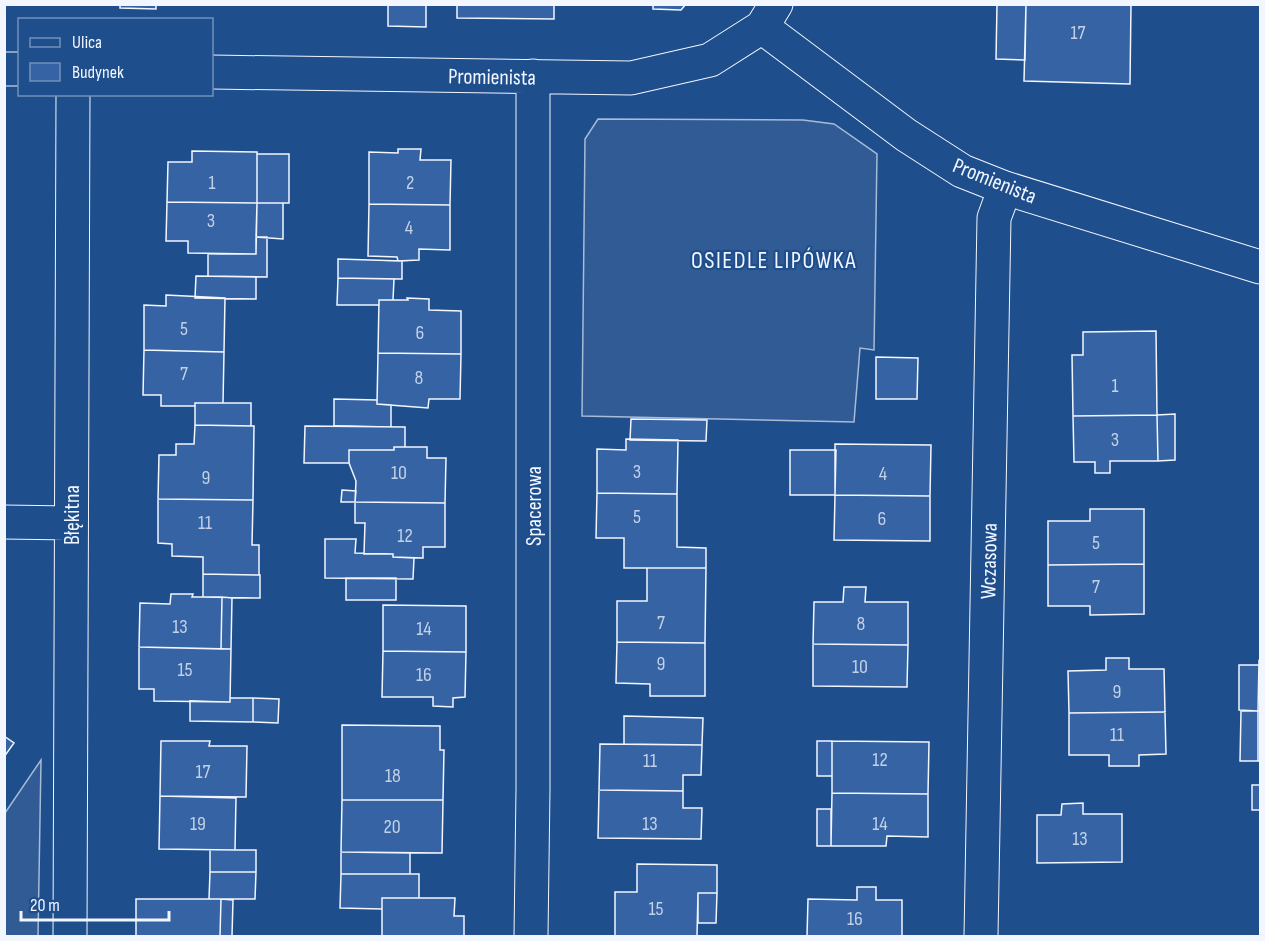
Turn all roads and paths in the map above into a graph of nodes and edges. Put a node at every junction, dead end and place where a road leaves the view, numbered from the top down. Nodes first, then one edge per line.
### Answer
1 (769, 16) edge
2 (213, 72) edge
3 (533, 76) junction
4 (72, 96) edge
5 (1005, 188) junction
6 (1260, 267) edge
7 (4, 522) edge
8 (71, 523) junction
9 (70, 936) edge
10 (531, 936) edge
11 (981, 936) edge

1 - 3 street, Promienista
1 - 5 street, Promienista
2 - 3 street, Promienista
3 - 10 street, Spacerowa
4 - 8 street, Błękitna
5 - 6 street, Promienista
5 - 11 street, Wczasowa
7 - 8 street
8 - 9 street, Błękitna

